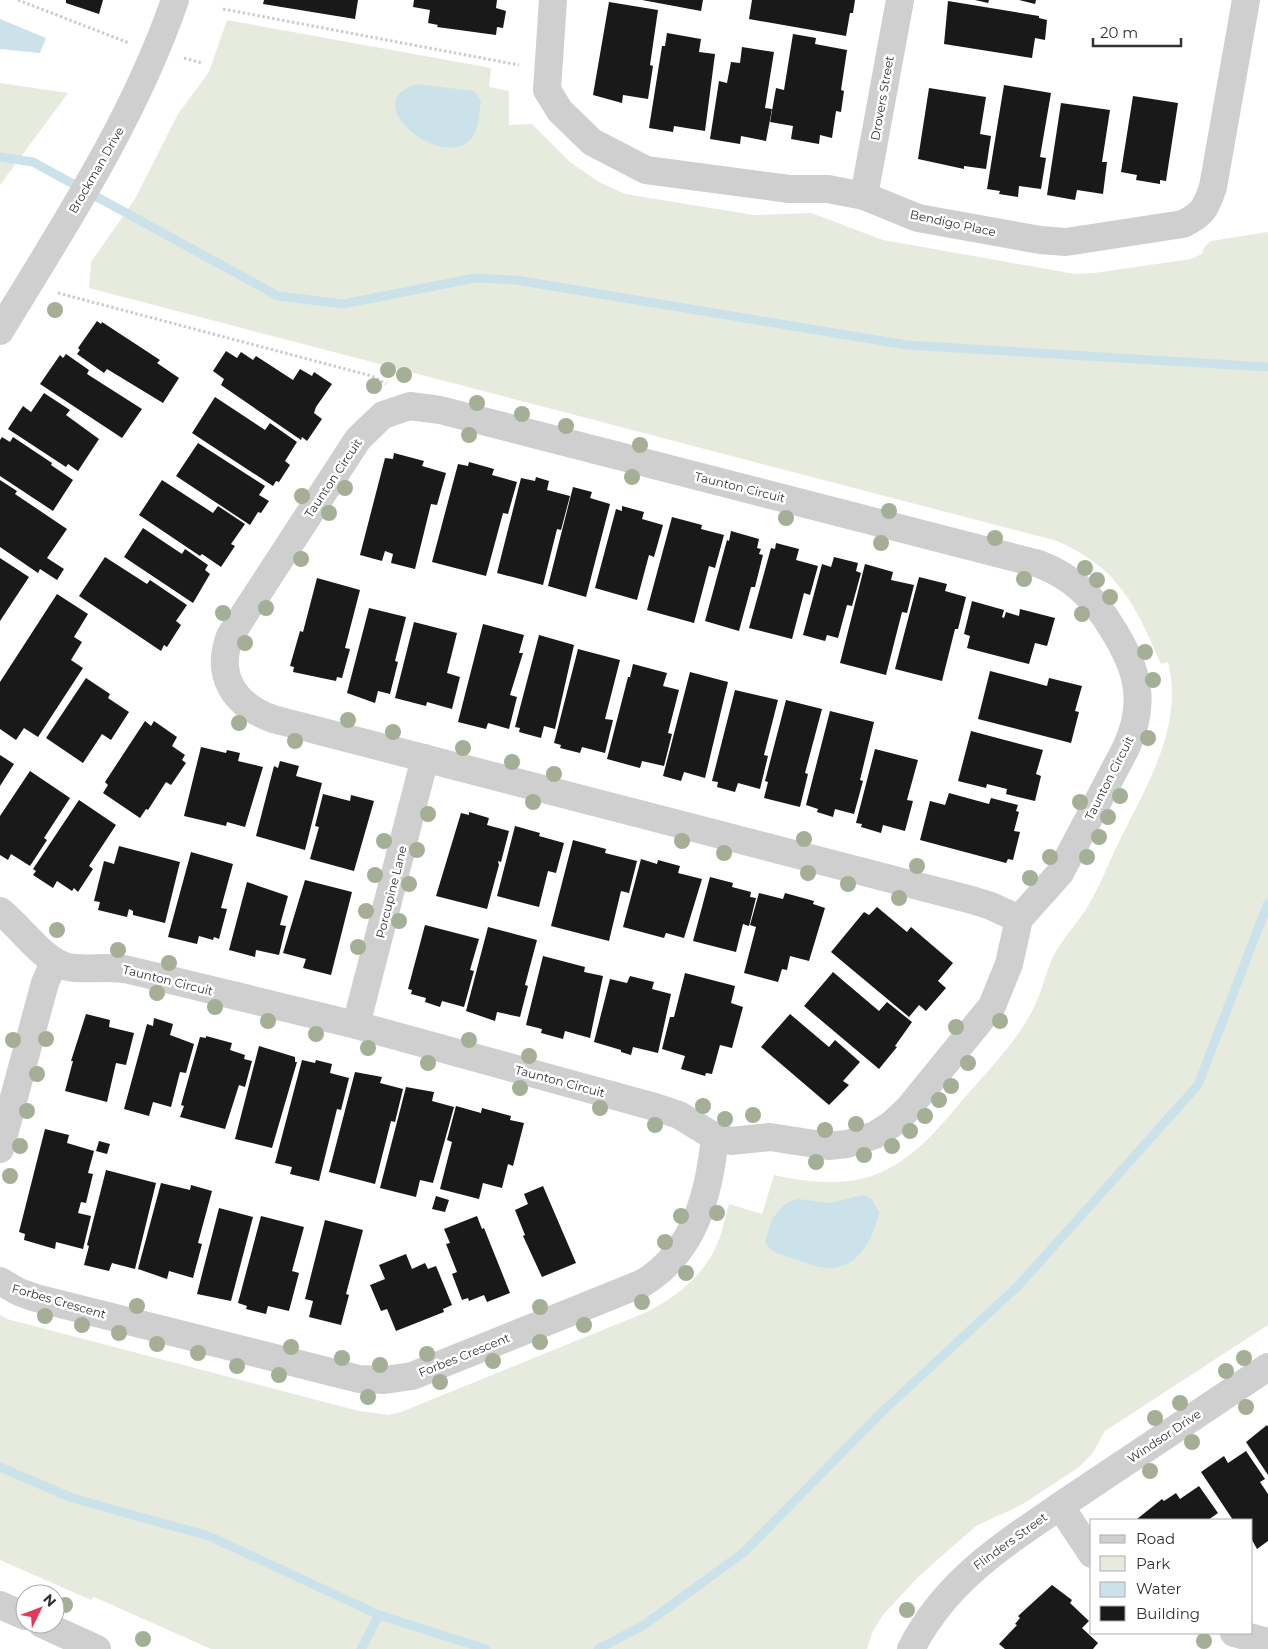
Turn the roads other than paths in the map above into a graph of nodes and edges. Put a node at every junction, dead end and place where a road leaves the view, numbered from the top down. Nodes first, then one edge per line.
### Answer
1 (175, 0) edge
2 (553, 0) edge
3 (900, 0) edge
4 (1246, 0) edge
5 (864, 196) junction
6 (0, 331) edge
7 (425, 758) junction
8 (0, 911) edge
9 (1019, 919) junction
10 (54, 962) junction
11 (356, 1025) junction
12 (715, 1137) junction
13 (0, 1149) edge
14 (0, 1281) edge
15 (1268, 1367) edge
16 (1060, 1506) junction
17 (1090, 1551) edge
18 (0, 1605) edge
19 (15, 1612) edge
20 (64, 1634) edge
21 (1238, 1634) edge
22 (1268, 1642) edge
23 (97, 1649) edge
24 (911, 1649) edge

1 - 6 street, Brockman Drive
2 - 5 street, Bendigo Place
3 - 5 street, Drovers Street
4 - 5 street, Bendigo Place
7 - 9 street, Taunton Circuit
7 - 9 street, Taunton Circuit
7 - 11 street, Porcupine Lane
8 - 10 street
9 - 12 street, Taunton Circuit
10 - 11 street, Taunton Circuit
10 - 13 street
11 - 12 street, Taunton Circuit
12 - 14 street, Forbes Crescent
15 - 16 street, Windsor Drive
16 - 17 street, Flinders Street
16 - 24 street, Flinders Street
18 - 19 street
20 - 23 street
21 - 22 street

